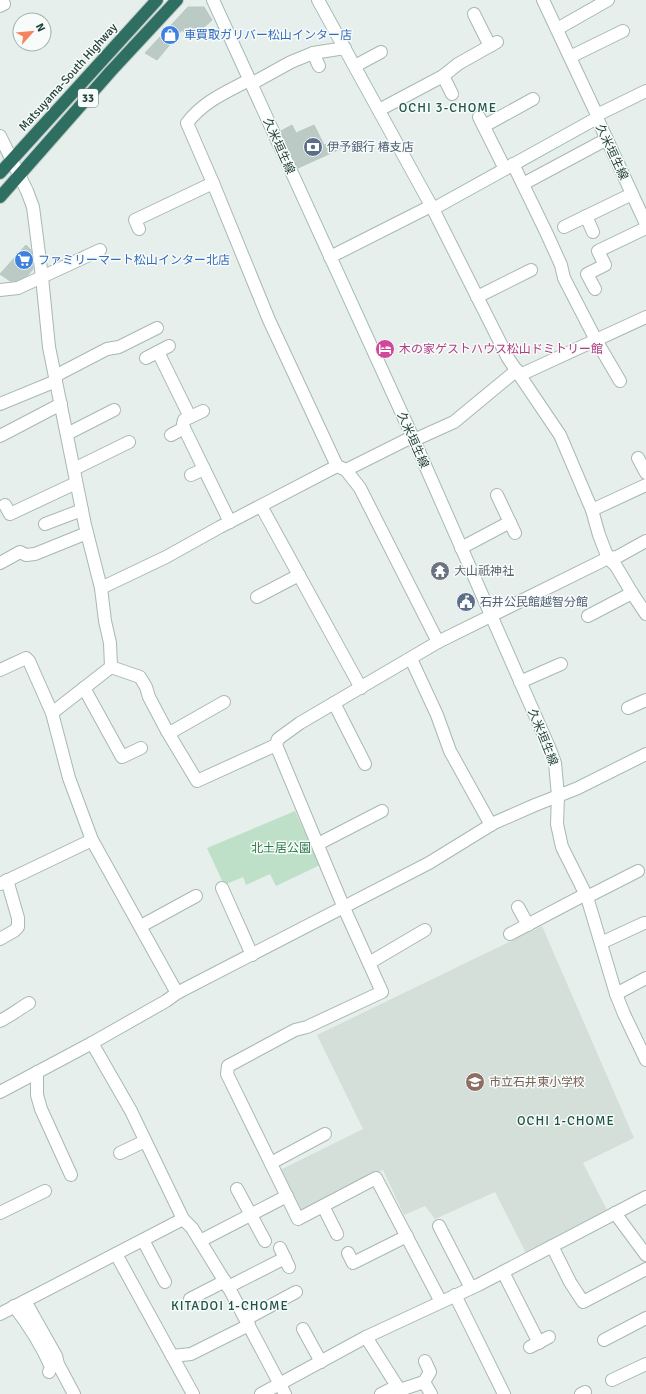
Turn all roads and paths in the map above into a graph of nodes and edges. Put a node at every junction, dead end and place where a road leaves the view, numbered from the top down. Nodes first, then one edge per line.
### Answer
1 (2, 0) edge
2 (157, 0) edge
3 (178, 0) edge
4 (213, 0) edge
5 (318, 0) edge
6 (543, 0) edge
7 (608, 0) edge
8 (0, 6) edge
9 (474, 14) dead end
10 (557, 29) junction
11 (623, 31) dead end
12 (346, 48) junction
13 (381, 52) dead end
14 (313, 53) junction
15 (570, 57) junction
16 (319, 66) dead end
17 (355, 66) junction
18 (443, 76) junction
19 (250, 82) junction
20 (646, 91) edge
21 (452, 94) dead end
22 (533, 99) dead end
23 (379, 110) junction
24 (597, 116) junction
25 (0, 136) edge
26 (607, 139) junction
27 (12, 160) junction
28 (509, 167) junction
29 (0, 173) edge
30 (20, 176) junction
31 (213, 183) junction
32 (523, 184) junction
33 (632, 194) junction
34 (0, 197) edge
35 (432, 208) junction
36 (586, 216) junction
37 (646, 224) edge
38 (564, 227) dead end
39 (646, 228) edge
40 (139, 229) dead end
41 (594, 232) dead end
42 (100, 250) dead end
43 (330, 257) junction
44 (531, 270) dead end
45 (42, 277) junction
46 (595, 289) dead end
47 (0, 290) edge
48 (477, 297) junction
49 (646, 317) edge
50 (157, 328) dead end
51 (596, 340) junction
52 (146, 358) dead end
53 (519, 373) junction
54 (56, 378) junction
55 (620, 381) dead end
56 (0, 404) edge
57 (61, 404) junction
58 (114, 410) dead end
59 (203, 411) dead end
60 (190, 417) junction
61 (184, 428) junction
62 (67, 434) junction
63 (171, 434) dead end
64 (0, 436) edge
65 (413, 439) junction
66 (129, 442) dead end
67 (638, 458) dead end
68 (342, 468) junction
69 (204, 469) junction
70 (74, 470) junction
71 (646, 473) edge
72 (192, 475) dead end
73 (76, 483) junction
74 (646, 485) edge
75 (497, 495) dead end
76 (5, 505) dead end
77 (261, 506) junction
78 (82, 510) junction
79 (592, 510) junction
80 (230, 522) junction
81 (45, 524) dead end
82 (87, 533) junction
83 (646, 541) edge
84 (461, 548) junction
85 (608, 558) junction
86 (0, 563) edge
87 (299, 574) junction
88 (101, 588) junction
89 (632, 593) junction
90 (257, 597) dead end
91 (646, 614) edge
92 (490, 615) junction
93 (588, 616) dead end
94 (438, 642) junction
95 (411, 659) junction
96 (562, 664) dead end
97 (110, 667) junction
98 (0, 670) edge
99 (520, 682) junction
100 (84, 688) junction
101 (361, 688) junction
102 (646, 700) edge
103 (224, 702) dead end
104 (334, 704) junction
105 (628, 708) dead end
106 (52, 712) junction
107 (167, 731) junction
108 (276, 745) junction
109 (141, 748) dead end
110 (646, 754) edge
111 (365, 764) dead end
112 (558, 796) junction
113 (382, 811) dead end
114 (491, 825) junction
115 (92, 840) junction
116 (318, 844) junction
117 (638, 871) dead end
118 (3, 882) edge
119 (222, 888) dead end
120 (196, 896) dead end
121 (587, 896) junction
122 (518, 907) dead end
123 (344, 908) junction
124 (644, 923) dead end
125 (528, 925) junction
126 (141, 926) junction
127 (425, 930) dead end
128 (510, 934) dead end
129 (0, 939) edge
130 (601, 943) junction
131 (252, 955) junction
132 (369, 963) junction
133 (646, 978) edge
134 (178, 993) junction
135 (616, 994) junction
136 (29, 1003) dead end
137 (0, 1021) edge
138 (92, 1043) junction
139 (644, 1052) edge
140 (37, 1072) junction
141 (0, 1092) edge
142 (325, 1134) dead end
143 (145, 1140) junction
144 (120, 1153) dead end
145 (271, 1163) junction
146 (70, 1175) dead end
147 (237, 1189) dead end
148 (45, 1191) dead end
149 (286, 1196) junction
150 (646, 1197) edge
151 (323, 1206) junction
152 (0, 1213) edge
153 (615, 1213) junction
154 (251, 1215) junction
155 (183, 1219) junction
156 (439, 1226) dead end
157 (337, 1234) dead end
158 (407, 1236) junction
159 (143, 1240) junction
160 (200, 1241) junction
161 (265, 1241) dead end
162 (552, 1246) junction
163 (116, 1254) junction
164 (348, 1254) dead end
165 (646, 1255) edge
166 (285, 1258) dead end
167 (646, 1269) edge
168 (503, 1272) junction
169 (165, 1282) dead end
170 (226, 1284) junction
171 (471, 1288) junction
172 (296, 1292) dead end
173 (455, 1295) junction
174 (190, 1299) dead end
175 (441, 1302) junction
176 (9, 1307) edge
177 (646, 1318) edge
178 (248, 1322) junction
179 (304, 1329) dead end
180 (366, 1338) junction
181 (604, 1340) dead end
182 (539, 1342) dead end
183 (172, 1356) junction
184 (425, 1361) dead end
185 (321, 1362) junction
186 (646, 1364) edge
187 (612, 1380) dead end
188 (424, 1382) junction
189 (283, 1389) edge
190 (400, 1390) edge
191 (74, 1394) edge
192 (192, 1394) edge
193 (261, 1394) edge
194 (381, 1394) edge
195 (431, 1394) edge
196 (504, 1394) edge

1 - 8 street
2 - 27 highway, Matsuyama-South Highway / 33
3 - 30 highway, 33
4 - 19 street, 久米垣生線
5 - 12 street
6 - 10 street
7 - 10 street
9 - 18 street
10 - 15 street
11 - 15 street
12 - 14 street
12 - 17 street
13 - 17 street
14 - 16 street
14 - 19 street
15 - 24 street
17 - 23 street
18 - 21 street
18 - 23 street
19 - 31 street
19 - 43 street, 久米垣生線
20 - 24 street
22 - 28 street
23 - 35 street
24 - 26 street, 久米垣生線
24 - 28 street, 久米垣生線
25 - 27 street
26 - 32 street
26 - 33 street, 久米垣生線
27 - 29 highway, Matsuyama-South Highway / 33
27 - 30 street
28 - 32 street
28 - 35 street, 久米垣生線
30 - 34 highway, 33
30 - 45 street
31 - 40 street
31 - 68 street
32 - 51 street
33 - 36 street
33 - 37 street, 久米垣生線
35 - 43 street, 久米垣生線
35 - 48 street
36 - 38 street
36 - 41 street
39 - 46 street
42 - 45 street
43 - 65 street, 久米垣生線
44 - 48 street
45 - 47 street
45 - 54 street
48 - 53 street
49 - 51 street
50 - 54 street
51 - 53 street
51 - 55 street
52 - 60 street
53 - 65 street
53 - 79 street
54 - 56 street
54 - 57 street
57 - 62 street
57 - 64 street
58 - 62 street
59 - 60 street
60 - 61 street
61 - 63 street
61 - 69 street
62 - 70 street
65 - 68 street
65 - 84 street, 久米垣生線
66 - 70 street
67 - 71 street
68 - 77 street
68 - 94 street
69 - 72 street
69 - 80 street
70 - 73 street
73 - 76 street
73 - 78 street
74 - 79 street
75 - 84 street
77 - 80 street
77 - 87 street
78 - 81 street
78 - 82 street
79 - 85 street
80 - 88 street
82 - 86 street
82 - 88 street
83 - 85 street
84 - 92 street, 久米垣生線
85 - 89 street
85 - 92 street
87 - 90 street
87 - 101 street
88 - 97 street
89 - 91 street
89 - 93 street
92 - 94 street
92 - 99 street, 久米垣生線
94 - 95 street
95 - 101 street
95 - 114 street
96 - 99 street
97 - 100 street
97 - 107 street
98 - 106 street
99 - 112 street, 久米垣生線
100 - 106 street
100 - 109 street
101 - 104 street
102 - 105 street
103 - 107 street
104 - 108 street
104 - 111 street
106 - 115 street
107 - 108 street
108 - 116 street
110 - 112 street
112 - 114 street
112 - 121 street, 久米垣生線
113 - 116 street
114 - 123 street
115 - 118 street
115 - 126 street
116 - 123 street
117 - 121 street
118 - 129 street
119 - 131 street
120 - 126 street
121 - 125 street
121 - 130 street, 久米垣生線
122 - 125 street
123 - 131 street
123 - 132 street
124 - 130 street
125 - 128 street
126 - 134 street
127 - 132 street
130 - 135 street, 久米垣生線
131 - 134 street
132 - 145 street
133 - 135 street
134 - 138 street
135 - 139 street, 久米垣生線
136 - 137 street
138 - 140 street
138 - 143 street
140 - 141 street
140 - 146 street
142 - 145 street
143 - 144 street
143 - 155 street
145 - 149 street
147 - 154 street
148 - 152 street
149 - 151 street
149 - 154 street
150 - 153 street
151 - 157 street
151 - 158 street
153 - 162 street
153 - 165 street
154 - 160 street
154 - 161 street
155 - 159 street
155 - 160 street
156 - 171 street
158 - 164 street
158 - 175 street
159 - 163 street
159 - 169 street
160 - 170 street
162 - 167 street
162 - 168 street
163 - 176 street
163 - 183 street
166 - 170 street
168 - 171 street
168 - 182 street
170 - 174 street
170 - 178 street
171 - 173 street
172 - 178 street
173 - 175 street
173 - 196 street
175 - 180 street
176 - 191 street
177 - 181 street
178 - 183 street
178 - 189 street
179 - 185 street
180 - 185 street
180 - 190 street
183 - 192 street
184 - 188 street
185 - 189 street
186 - 187 street
188 - 190 street
188 - 195 street
189 - 193 street
190 - 194 street

